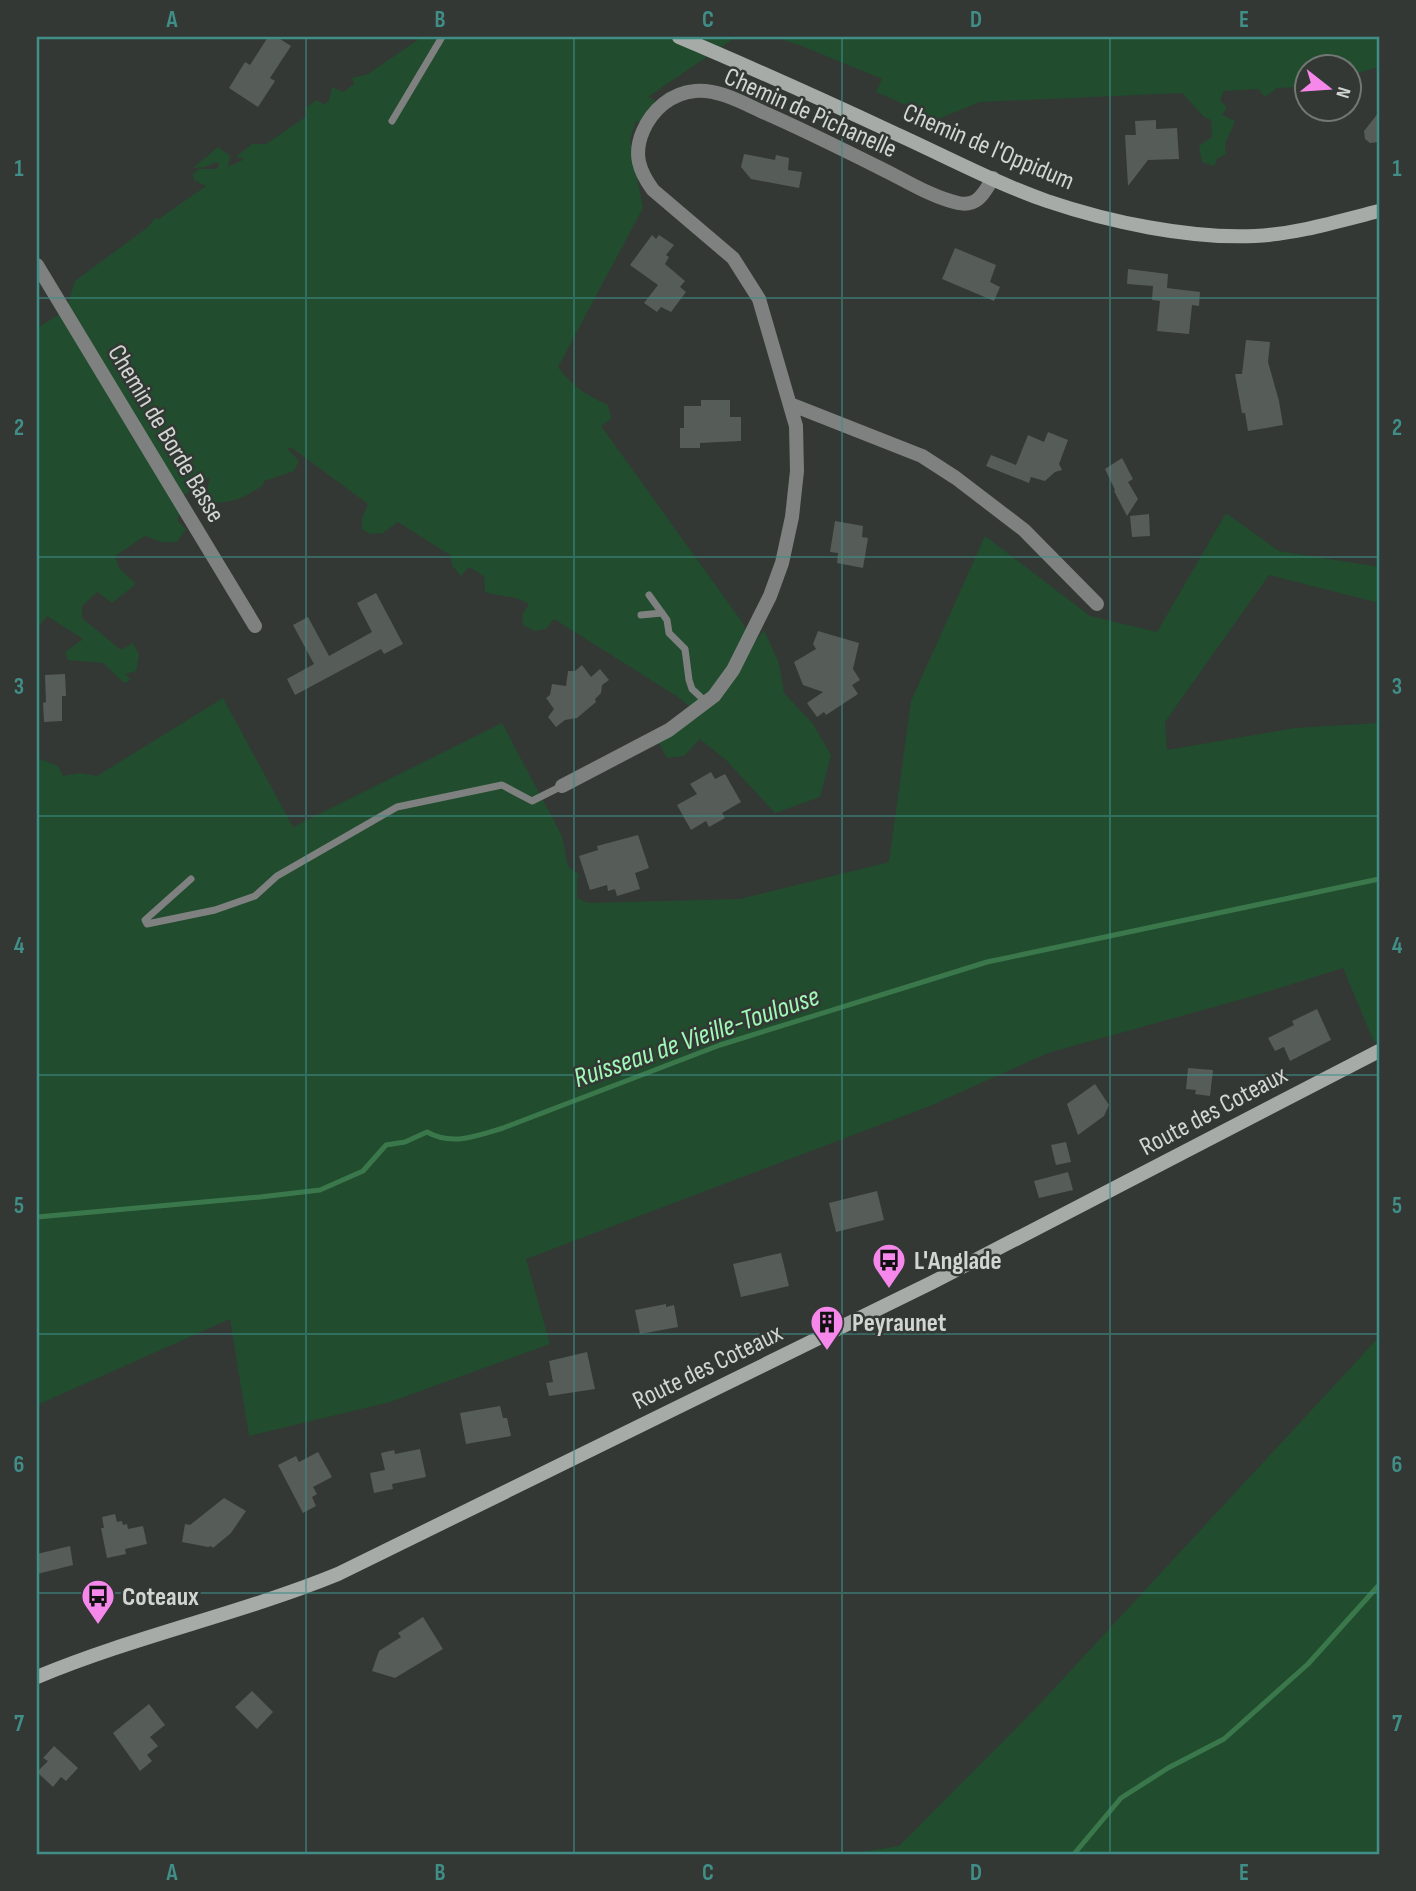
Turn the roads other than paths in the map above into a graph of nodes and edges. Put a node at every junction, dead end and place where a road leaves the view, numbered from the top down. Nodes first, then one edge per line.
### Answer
1 (442, 37) edge
2 (679, 37) edge
3 (392, 121) dead end
4 (993, 178) junction
5 (1379, 211) edge
6 (37, 265) edge
7 (790, 404) junction
8 (649, 595) dead end
9 (1097, 604) dead end
10 (662, 613) junction
11 (641, 615) dead end
12 (255, 626) dead end
13 (706, 702) junction
14 (562, 786) joint
15 (191, 879) dead end
16 (1379, 1051) edge
17 (37, 1677) edge

1 - 3 lane
2 - 4 street, Chemin de l'Oppidum
4 - 5 street, Chemin de l'Oppidum
4 - 7 street, Chemin de Pichanelle
6 - 12 street, Chemin de Borde Basse
7 - 9 street
7 - 13 street, Chemin de Pichanelle
8 - 10 lane
10 - 11 lane
10 - 13 lane
13 - 14 street, Chemin de Pichanelle
14 - 15 lane
16 - 17 street, Route des Coteaux

